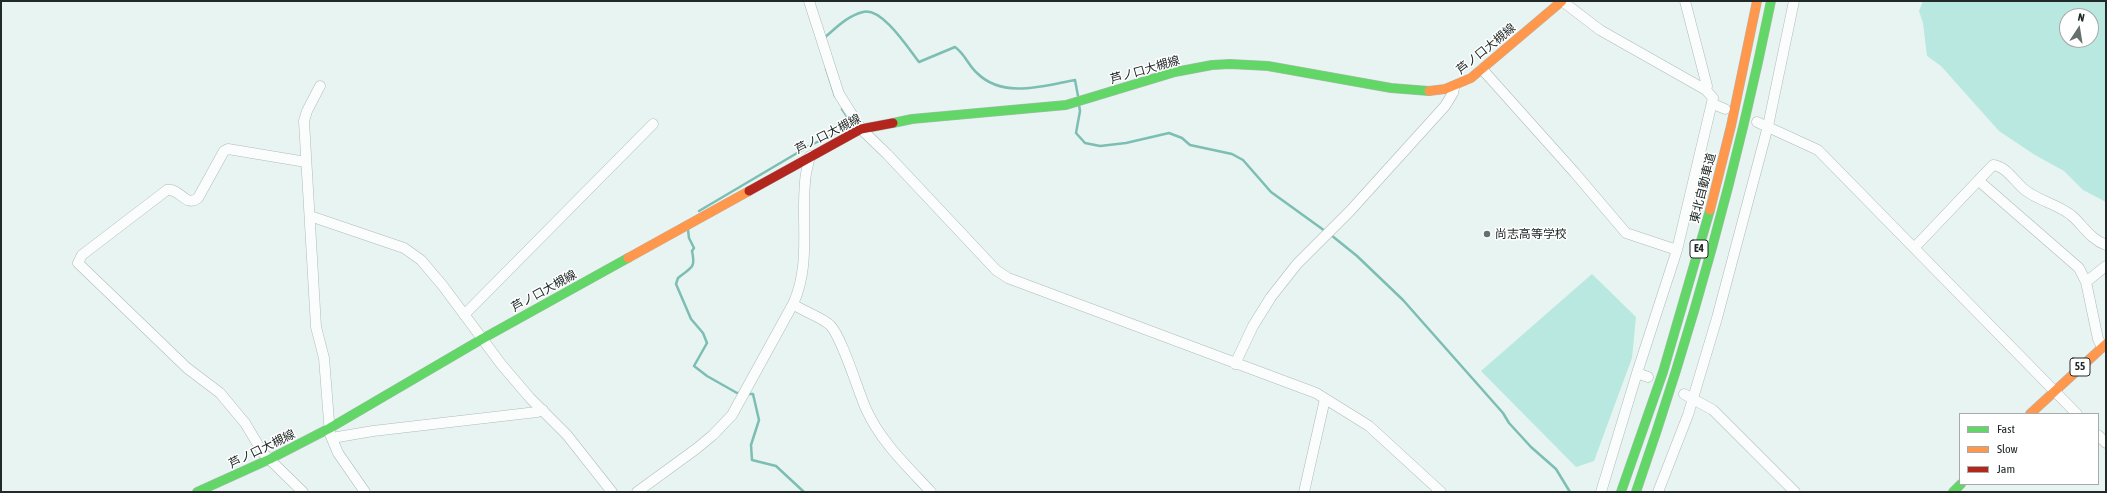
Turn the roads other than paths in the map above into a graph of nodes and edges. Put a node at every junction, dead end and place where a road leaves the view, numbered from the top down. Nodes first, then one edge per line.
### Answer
1 (809, 1) edge
2 (1562, 1) edge
3 (1685, 1) edge
4 (1757, 1) edge
5 (1771, 1) edge
6 (1794, 1) edge
7 (1482, 69) junction
8 (320, 86) dead end
9 (1454, 88) junction
10 (1706, 90) junction
11 (1713, 104) junction
12 (1725, 109) dead end
13 (1757, 122) dead end
14 (653, 124) dead end
15 (1768, 126) junction
16 (861, 129) junction
17 (810, 156) junction
18 (306, 162) junction
19 (1979, 181) junction
20 (310, 216) junction
21 (2106, 245) edge
22 (1914, 247) junction
23 (1677, 250) junction
24 (2106, 266) edge
25 (2086, 282) junction
26 (793, 304) junction
27 (464, 315) junction
28 (482, 339) junction
29 (2104, 346) edge
30 (1235, 364) junction
31 (1637, 373) junction
32 (1648, 377) dead end
33 (2054, 390) junction
34 (1688, 397) junction
35 (1325, 399) junction
36 (543, 410) junction
37 (2031, 413) edge
38 (2076, 413) edge
39 (331, 433) junction
40 (270, 459) junction
41 (197, 492) edge
42 (303, 492) edge
43 (365, 492) edge
44 (612, 492) edge
45 (637, 492) edge
46 (931, 492) edge
47 (1304, 492) edge
48 (1441, 492) edge
49 (1601, 492) edge
50 (1621, 492) edge
51 (1636, 492) edge
52 (1658, 492) edge
53 (1795, 492) edge

1 - 16 street
2 - 7 main road, 芦ノ口大槻線
2 - 10 street
3 - 10 street
4 - 50 main road, 東北自動車道 / E4
5 - 51 main road, E4
6 - 15 street
7 - 9 main road, 芦ノ口大槻線
7 - 23 street
8 - 18 street
9 - 16 main road, 芦ノ口大槻線
9 - 30 street
10 - 11 street
11 - 12 street
11 - 23 street
13 - 15 street
14 - 27 street
15 - 22 street
15 - 34 street
16 - 17 main road, 芦ノ口大槻線
16 - 30 street
17 - 26 street
17 - 28 main road, 芦ノ口大槻線
18 - 20 street
18 - 40 street
19 - 21 street
19 - 22 street
19 - 25 street
20 - 27 street
20 - 39 street
22 - 33 street
23 - 31 street
24 - 25 street
25 - 29 street
26 - 45 street
26 - 46 street
27 - 28 street
28 - 36 street
28 - 39 main road, 芦ノ口大槻線
29 - 33 main road, 55
30 - 35 street
31 - 32 street
31 - 49 street
33 - 37 main road, 55
33 - 38 street
34 - 52 street
34 - 53 street
35 - 47 street
35 - 48 street
36 - 39 street
36 - 44 street
39 - 40 main road, 芦ノ口大槻線
39 - 43 street
40 - 41 main road, 芦ノ口大槻線
40 - 42 street

